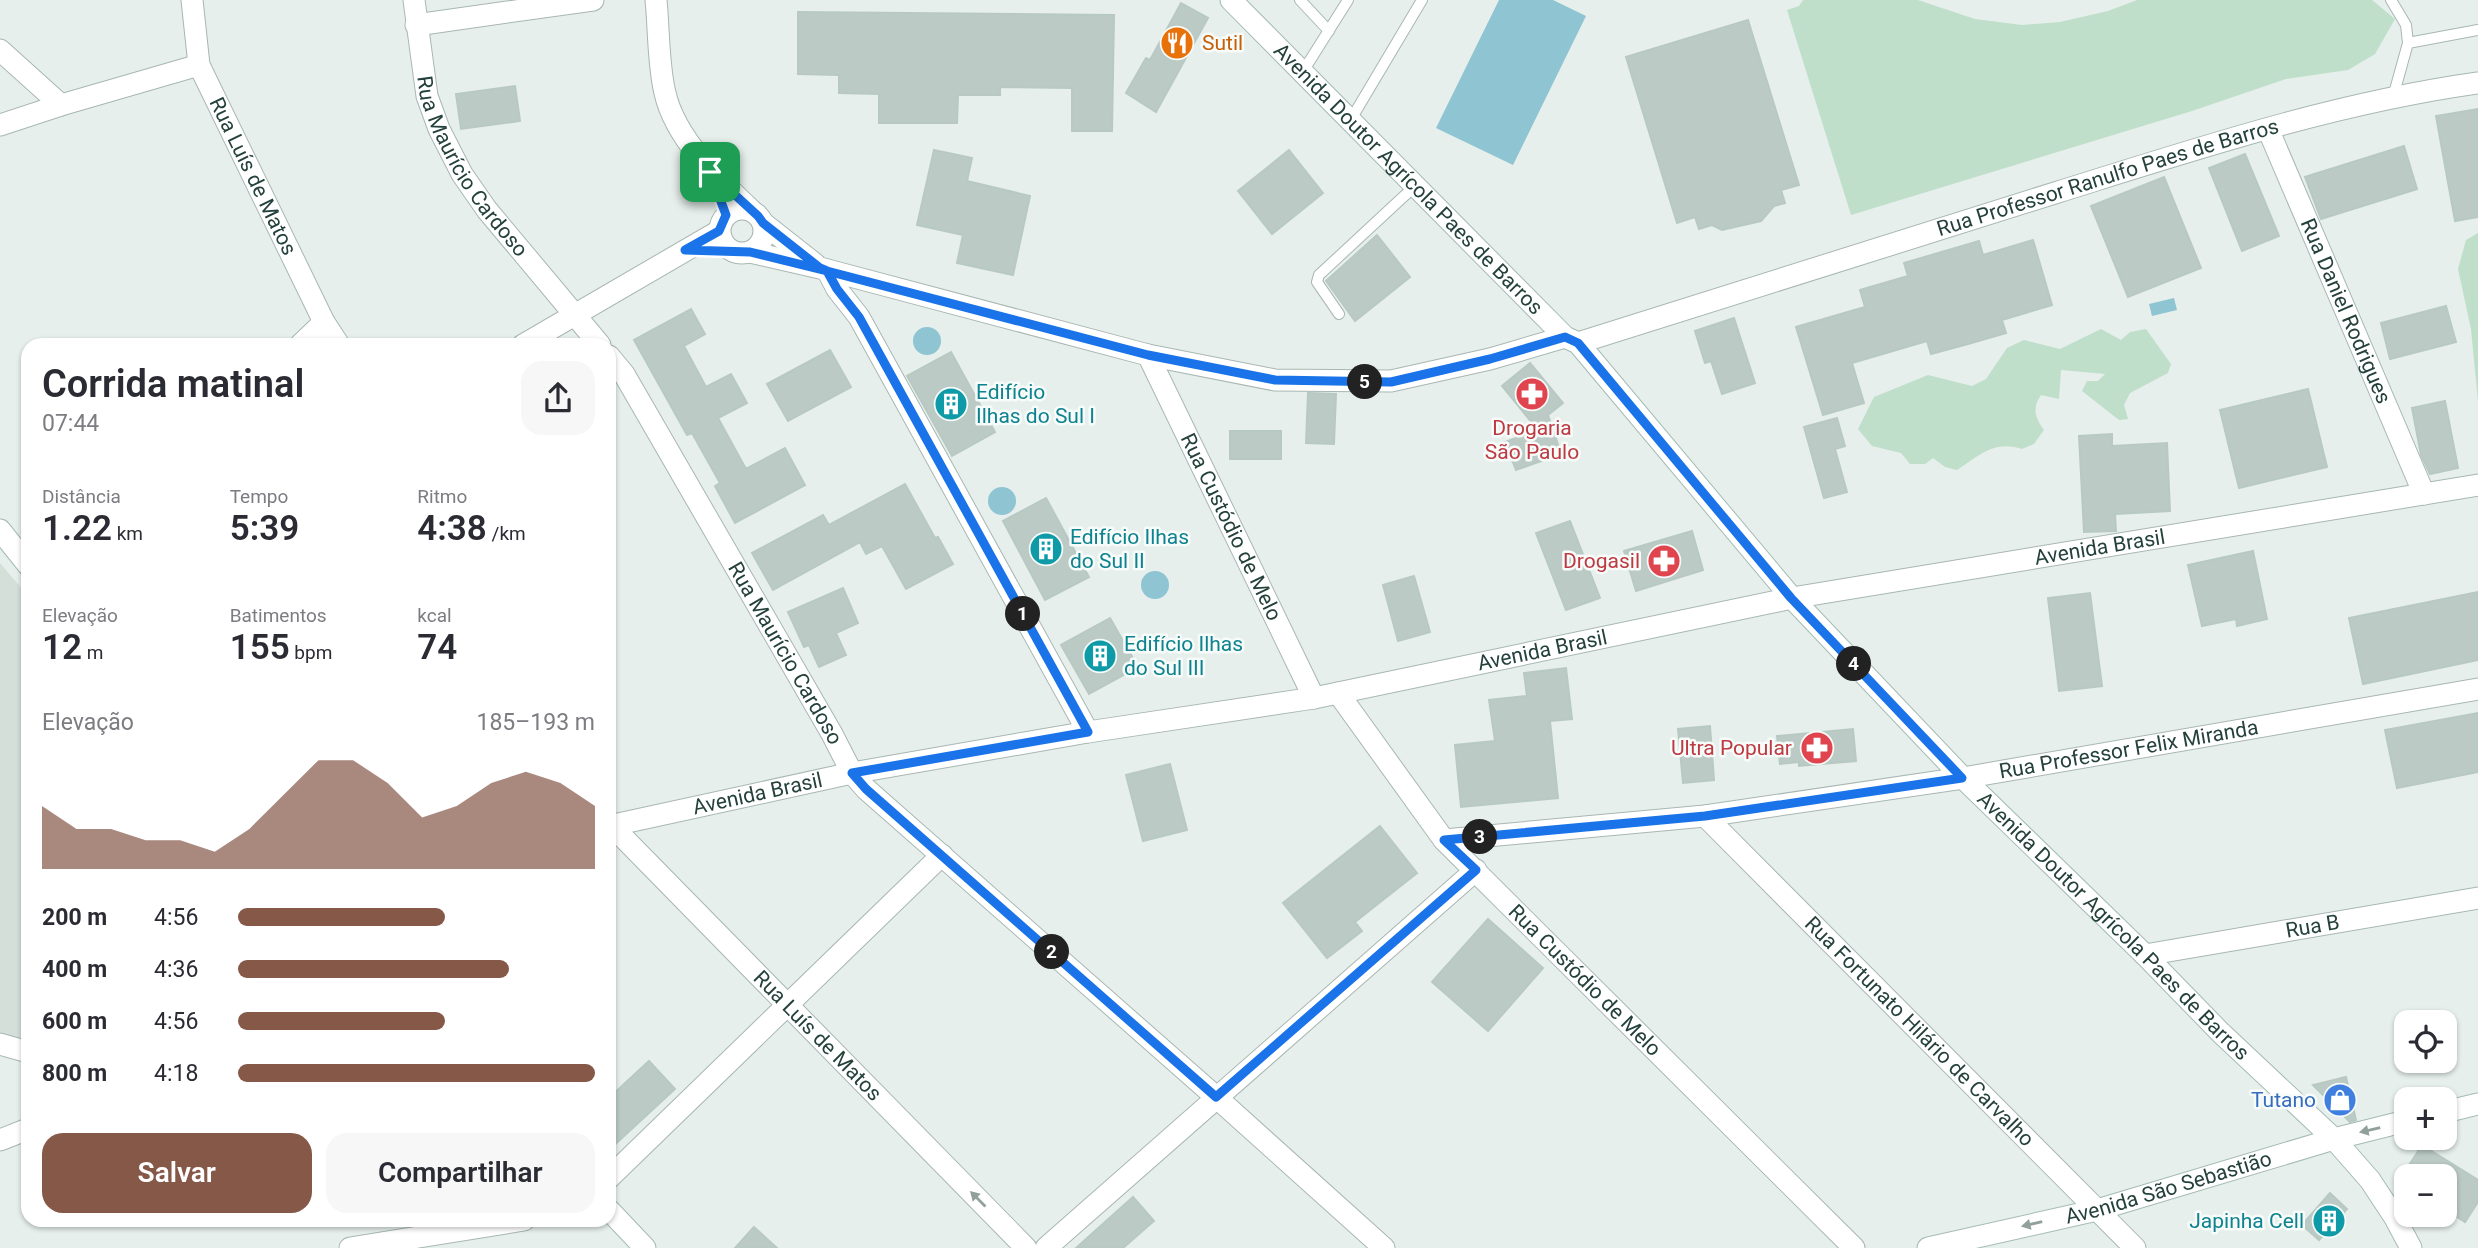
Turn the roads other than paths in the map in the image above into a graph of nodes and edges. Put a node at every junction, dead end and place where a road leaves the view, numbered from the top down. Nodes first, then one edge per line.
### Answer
1 (192, 0) edge
2 (414, 0) edge
3 (593, 0) edge
4 (656, 0) edge
5 (1231, 0) edge
6 (1300, 0) edge
7 (1348, 0) edge
8 (1422, 0) edge
9 (2391, 0) edge
10 (416, 25) junction
11 (2478, 30) edge
12 (1328, 31) junction
13 (2408, 43) junction
14 (0, 50) edge
15 (200, 65) junction
16 (1302, 73) junction
17 (2478, 83) edge
18 (2393, 97) junction
19 (61, 105) junction
20 (1350, 121) junction
21 (0, 125) edge
22 (2268, 129) junction
23 (710, 172) junction
24 (1416, 185) junction
25 (757, 217) junction
26 (722, 223) junction
27 (685, 250) junction
28 (741, 252) junction
29 (824, 269) junction
30 (863, 280) junction
31 (574, 314) junction
32 (1339, 314) dead end
33 (859, 317) junction
34 (324, 322) junction
35 (307, 338) edge
36 (335, 338) edge
37 (535, 338) edge
38 (594, 338) edge
39 (1572, 340) junction
40 (1148, 355) junction
41 (616, 366) edge
42 (2478, 485) edge
43 (2424, 494) junction
44 (0, 530) edge
45 (21, 556) edge
46 (1791, 598) junction
47 (2478, 690) edge
48 (1338, 693) junction
49 (1314, 698) junction
50 (1088, 732) junction
51 (852, 773) junction
52 (1962, 778) junction
53 (1705, 816) junction
54 (616, 824) edge
55 (616, 831) edge
56 (1444, 840) junction
57 (942, 855) junction
58 (1476, 870) junction
59 (2478, 898) edge
60 (2145, 955) junction
61 (786, 1006) junction
62 (0, 1044) edge
63 (21, 1050) edge
64 (1216, 1097) junction
65 (2478, 1104) edge
66 (2457, 1109) edge
67 (2394, 1124) edge
68 (21, 1132) edge
69 (2333, 1139) junction
70 (0, 1140) edge
71 (616, 1171) edge
72 (2097, 1210) junction
73 (616, 1217) edge
74 (480, 1227) edge
75 (350, 1248) edge
76 (645, 1248) edge
77 (1026, 1248) edge
78 (1046, 1248) edge
79 (1384, 1248) edge
80 (1854, 1248) edge
81 (1928, 1248) edge
82 (2135, 1248) edge
83 (2411, 1248) edge

1 - 15 street, Rua Luís de Matos
2 - 10 street, Rua Maurício Cardoso
3 - 10 street
4 - 23 street
5 - 16 street, Avenida Doutor Agrícola Paes de Barros
6 - 12 lane
7 - 12 lane
8 - 20 lane
9 - 13 lane
10 - 31 street, Rua Maurício Cardoso
11 - 13 lane
12 - 16 lane
13 - 18 lane
14 - 19 street
15 - 19 street
15 - 34 street, Rua Luís de Matos
16 - 20 street, Avenida Doutor Agrícola Paes de Barros
17 - 18 street, Rua Professor Ranulfo Paes de Barros
18 - 22 street, Rua Professor Ranulfo Paes de Barros
19 - 21 street
20 - 24 street, Avenida Doutor Agrícola Paes de Barros
22 - 39 street, Rua Professor Ranulfo Paes de Barros
22 - 43 street, Rua Daniel Rodrigues
23 - 25 street
23 - 26 street
24 - 32 lane
24 - 39 street, Avenida Doutor Agrícola Paes de Barros
25 - 26 street
25 - 28 street
25 - 29 street
26 - 27 street
26 - 28 street
27 - 28 street
27 - 31 street
28 - 29 street
29 - 30 street
29 - 33 street
30 - 33 street
30 - 40 street
31 - 37 street
31 - 38 street, Rua Maurício Cardoso
33 - 50 street
34 - 35 street
34 - 36 street, Rua Luís de Matos
39 - 40 street
39 - 46 street, Avenida Doutor Agrícola Paes de Barros
40 - 49 street, Rua Custódio de Melo
41 - 51 street, Rua Maurício Cardoso
42 - 43 street, Avenida Brasil
43 - 46 street, Avenida Brasil
44 - 45 street
46 - 48 street, Avenida Brasil
46 - 52 street, Avenida Doutor Agrícola Paes de Barros
47 - 52 street, Rua Professor Felix Miranda
48 - 49 street, Avenida Brasil
48 - 56 street, Rua Custódio de Melo
49 - 50 street, Avenida Brasil
50 - 51 street, Avenida Brasil
51 - 54 street, Avenida Brasil
51 - 57 street, Rua Maurício Cardoso
52 - 53 street, Rua Professor Felix Miranda
52 - 60 street, Avenida Doutor Agrícola Paes de Barros
53 - 56 street, Rua Professor Felix Miranda
53 - 72 street, Rua Fortunato Hilário de Carvalho
55 - 61 street, Rua Luís de Matos
56 - 58 street, Rua Custódio de Melo
57 - 61 street
57 - 64 street, Rua Maurício Cardoso
58 - 64 street
58 - 80 street, Rua Custódio de Melo
59 - 60 street, Rua B
60 - 69 street, Avenida Doutor Agrícola Paes de Barros
61 - 71 street
77 -> 61 street, Rua Luís de Matos
62 - 63 street
64 - 78 street
64 - 79 street, Rua Maurício Cardoso
65 - 66 street
67 -> 69 street, Avenida São Sebastião
68 - 70 street
69 - 72 street, Avenida São Sebastião
69 - 83 street, Avenida Doutor Agrícola Paes de Barros
72 -> 81 street, Avenida São Sebastião
72 - 82 street, Rua Fortunato Hilário de Carvalho
73 - 76 street
74 - 75 street

